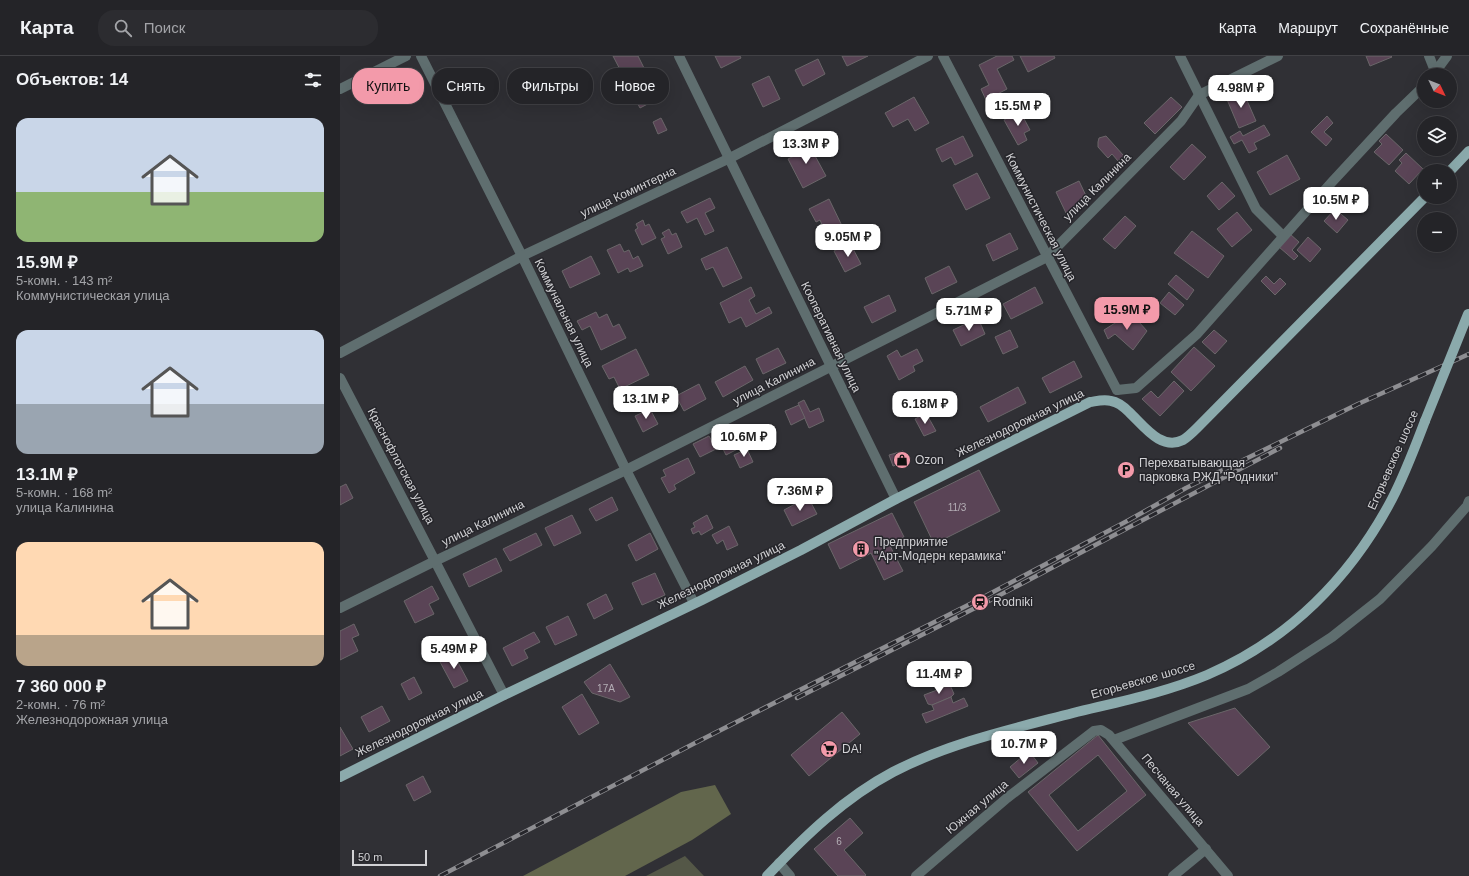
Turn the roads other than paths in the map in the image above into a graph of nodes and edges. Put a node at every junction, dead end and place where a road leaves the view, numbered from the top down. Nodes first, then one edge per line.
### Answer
1 (406, 56) edge
2 (421, 56) edge
3 (679, 56) edge
4 (928, 56) edge
5 (943, 56) edge
6 (1180, 56) edge
7 (1278, 56) edge
8 (1429, 56) edge
9 (1447, 56) edge
10 (1433, 68) edge
11 (1438, 68) edge
12 (340, 89) edge
13 (1417, 93) edge
14 (1199, 96) junction
15 (1469, 151) edge
16 (730, 158) junction
17 (1457, 164) edge
18 (1418, 204) edge
19 (1283, 236) junction
20 (522, 256) junction
21 (1047, 257) junction
22 (1468, 313) edge
23 (340, 353) edge
24 (831, 367) junction
25 (340, 378) edge
26 (1116, 390) junction
27 (1113, 401) junction
28 (626, 470) junction
29 (896, 499) junction
30 (1468, 505) edge
31 (436, 560) junction
32 (694, 603) junction
33 (340, 608) edge
34 (504, 695) junction
35 (1094, 731) joint
36 (1114, 740) junction
37 (340, 777) edge
38 (1206, 848) junction
39 (779, 863) junction
40 (767, 876) edge
41 (790, 876) edge
42 (916, 876) edge
43 (1173, 876) edge
44 (1228, 876) edge

1 - 12 street
2 - 20 street, Коммунальная улица
3 - 16 street, Кооперативная улица
4 - 16 street, улица Коминтерна
5 - 21 street, Коммунистическая улица
6 - 14 street
7 - 14 street, улица Калинина
8 - 10 street
9 - 11 street
13 - 19 street
14 - 19 street
14 - 21 street, улица Калинина
15 - 17 main road
16 - 20 street, улица Коминтерна
16 - 24 street, Кооперативная улица
18 - 27 main road
19 - 26 street
20 - 23 street, улица Коминтерна
20 - 28 street, Коммунальная улица
21 - 24 street, улица Калинина
21 - 26 street, Коммунистическая улица
22 - 39 main road, Егорьевское шоссе, bridge
24 - 28 street, улица Калинина
24 - 29 street, Кооперативная улица
25 - 31 street, Краснофлотская улица
26 - 27 street
27 - 29 main road, Железнодорожная улица
28 - 31 street, улица Калинина
28 - 32 street, Коммунальная улица
29 - 32 main road, Железнодорожная улица
30 - 36 street
31 - 33 street, улица Калинина
31 - 34 street, Краснофлотская улица
32 - 34 main road, Железнодорожная улица
34 - 37 main road, Железнодорожная улица
35 - 36 street, Песчаная улица
35 - 42 street, Южная улица
36 - 38 street, Песчаная улица
38 - 43 street
38 - 44 street, Песчаная улица
39 - 40 main road, Егорьевское шоссе
39 - 41 street

